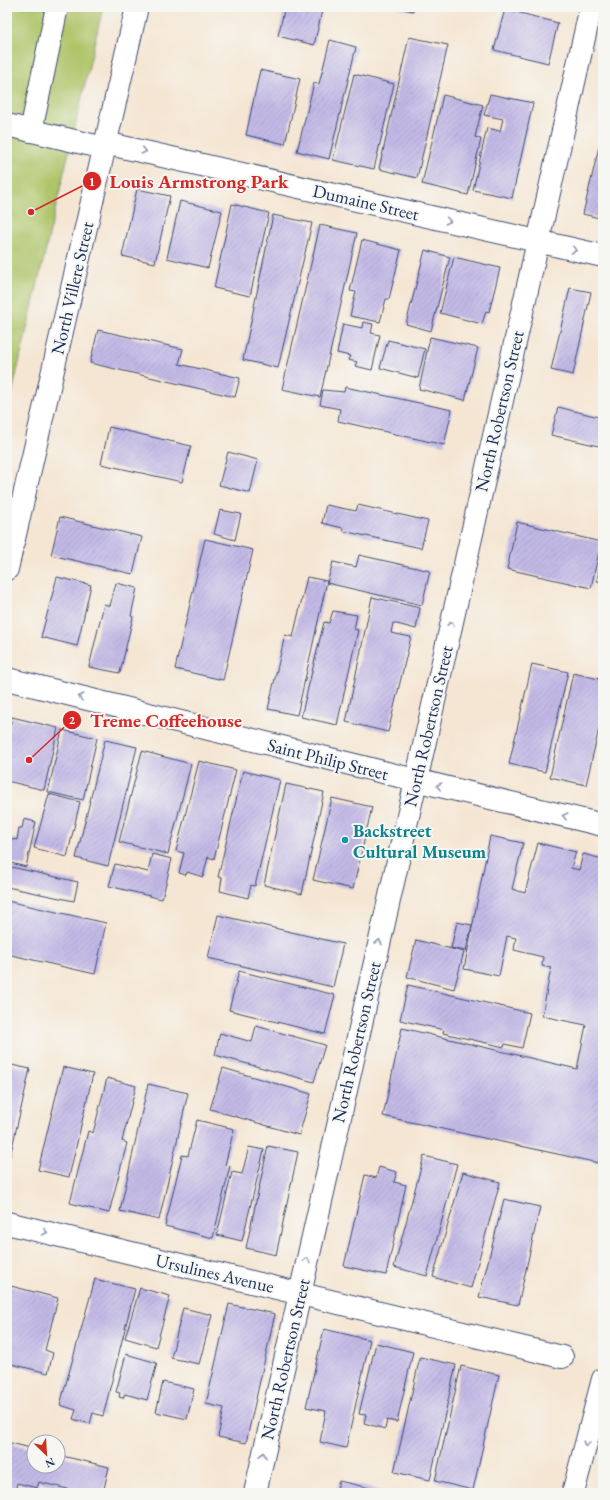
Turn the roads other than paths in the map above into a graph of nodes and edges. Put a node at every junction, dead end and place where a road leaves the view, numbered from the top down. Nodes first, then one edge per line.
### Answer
1 (58, 7) edge
2 (137, 7) edge
3 (591, 7) edge
4 (7, 125) edge
5 (30, 131) junction
6 (105, 145) junction
7 (538, 241) junction
8 (603, 256) edge
9 (7, 570) edge
10 (7, 679) edge
11 (415, 780) junction
12 (603, 825) edge
13 (7, 1223) edge
14 (299, 1293) junction
15 (562, 1357) dead end
16 (603, 1379) edge
17 (255, 1493) edge
18 (573, 1493) edge

1 - 5 main road
2 - 6 main road, North Villere Street
3 - 7 main road, North Robertson Street
4 - 5 main road, Dumaine Street
5 - 6 main road, Dumaine Street
6 -> 7 main road, Dumaine Street
6 - 9 main road, North Villere Street
7 -> 8 main road, Dumaine Street
11 -> 7 main road, North Robertson Street
11 -> 10 main road, Saint Philip Street
12 -> 11 main road, Saint Philip Street
14 -> 11 main road, North Robertson Street
13 -> 14 main road, Ursulines Avenue
14 - 15 main road, Ursulines Avenue
17 -> 14 main road, North Robertson Street
16 -> 18 main road

